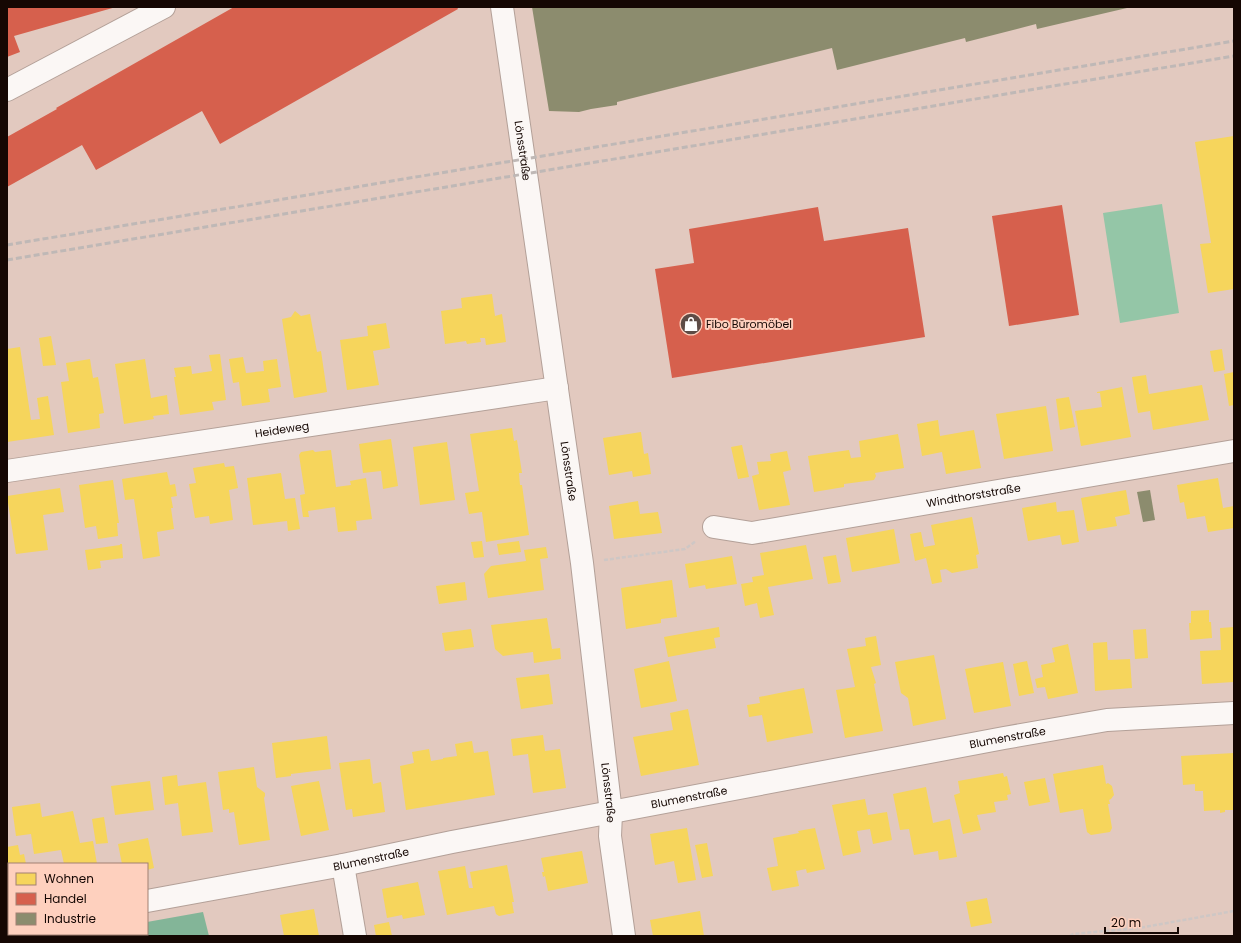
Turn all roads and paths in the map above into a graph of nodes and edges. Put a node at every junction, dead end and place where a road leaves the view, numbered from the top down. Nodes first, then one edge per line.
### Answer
1 (164, 7) edge
2 (502, 7) edge
3 (7, 90) edge
4 (557, 388) junction
5 (1234, 451) edge
6 (7, 471) edge
7 (714, 527) joint
8 (582, 563) junction
9 (1234, 713) edge
10 (611, 813) junction
11 (342, 865) junction
12 (148, 901) edge
13 (1234, 911) edge
14 (355, 936) edge
15 (624, 936) edge
16 (1070, 936) edge

1 - 3 street
2 - 4 street, Lönsstraße
4 - 6 street, Heideweg
4 - 8 street, Lönsstraße
5 - 7 street, Windthorststraße
7 - 8 path
8 - 10 street, Lönsstraße
9 - 10 street, Blumenstraße
10 - 11 street, Blumenstraße
10 - 15 street, Lönsstraße
11 - 12 street, Blumenstraße
11 - 14 street
13 - 16 path

